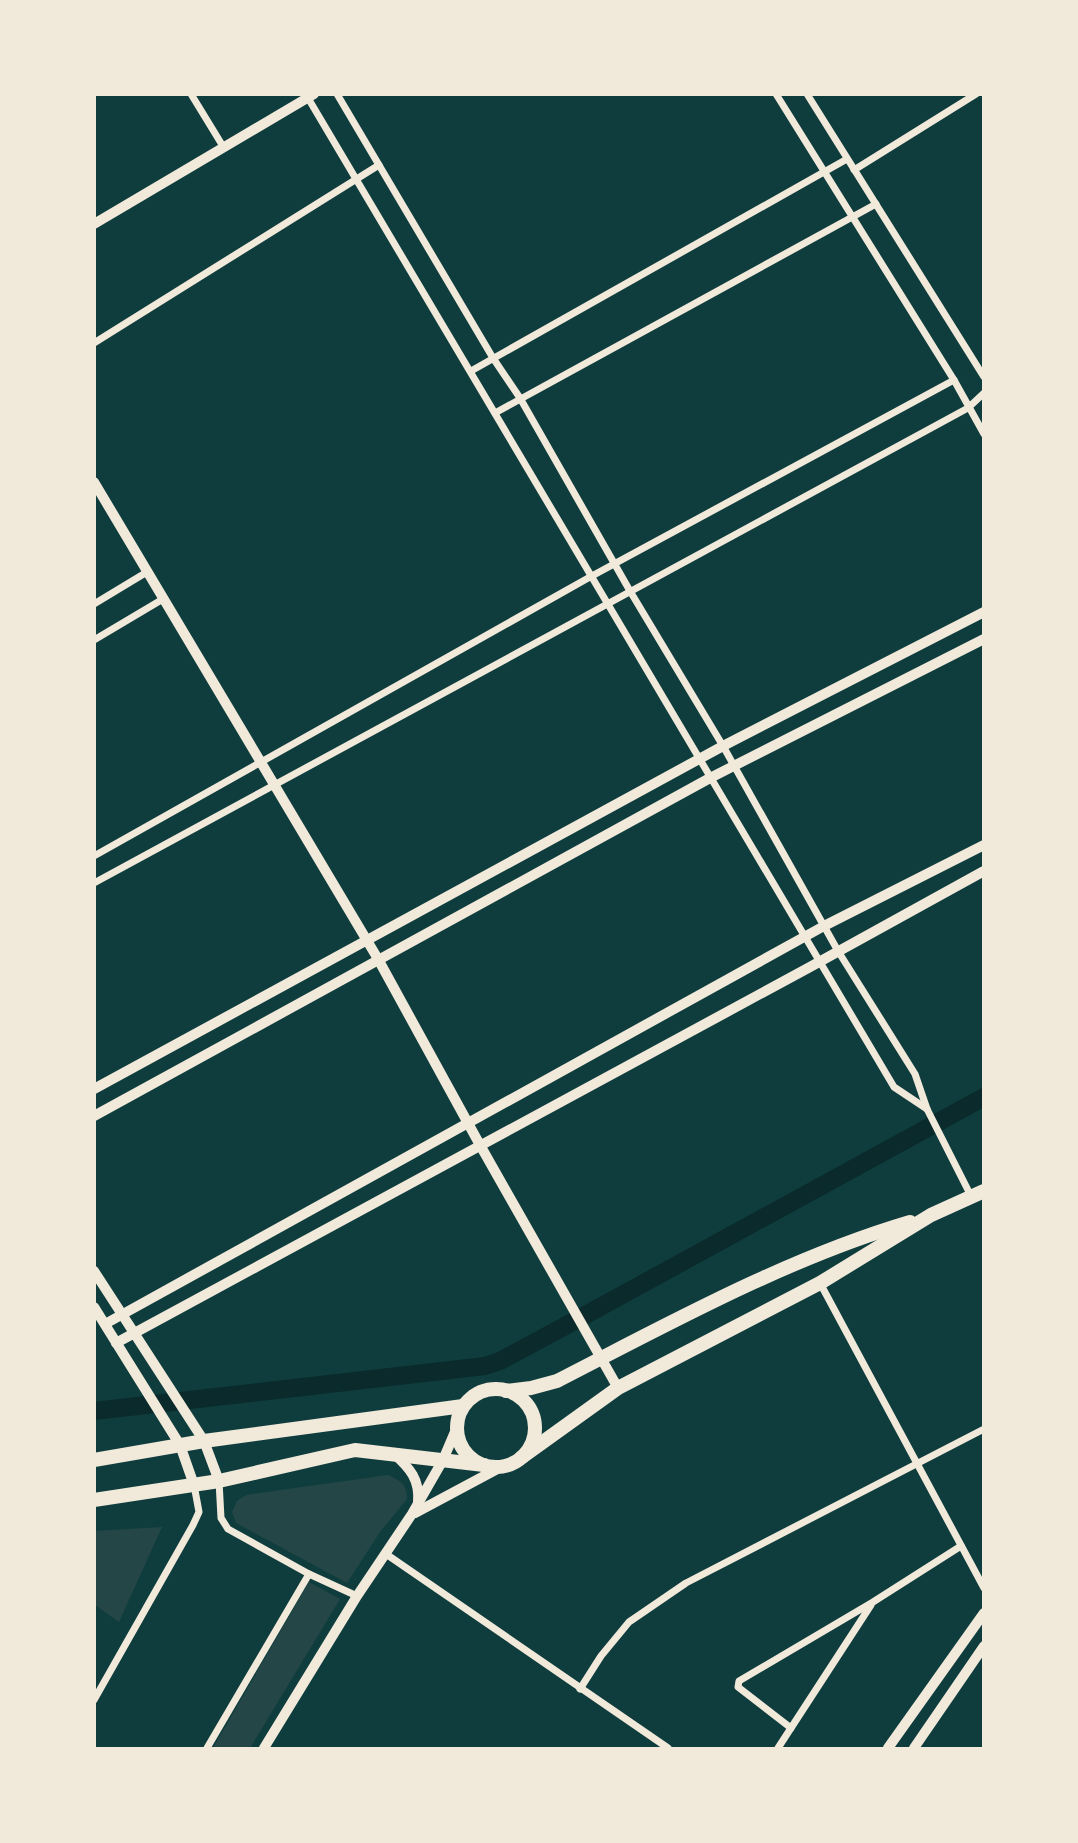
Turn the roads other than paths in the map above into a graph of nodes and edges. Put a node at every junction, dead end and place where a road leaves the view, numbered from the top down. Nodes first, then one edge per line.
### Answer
1 (191, 94) edge
2 (337, 94) edge
3 (776, 94) edge
4 (807, 94) edge
5 (976, 94) edge
6 (311, 96) edge
7 (224, 148) junction
8 (847, 159) junction
9 (379, 165) junction
10 (854, 170) junction
11 (824, 172) junction
12 (356, 178) junction
13 (876, 204) junction
14 (852, 217) junction
15 (94, 225) edge
16 (94, 343) edge
17 (494, 358) junction
18 (471, 371) junction
19 (984, 377) edge
20 (954, 380) junction
21 (984, 393) edge
22 (520, 398) junction
23 (968, 408) junction
24 (495, 413) junction
25 (984, 434) edge
26 (94, 482) edge
27 (614, 564) junction
28 (147, 572) junction
29 (590, 576) junction
30 (630, 591) junction
31 (163, 599) junction
32 (94, 604) edge
33 (606, 604) junction
34 (984, 612) edge
35 (984, 639) edge
36 (94, 640) edge
37 (723, 746) junction
38 (699, 759) junction
39 (262, 762) junction
40 (733, 766) junction
41 (710, 778) junction
42 (276, 785) junction
43 (984, 845) edge
44 (94, 856) edge
45 (984, 871) edge
46 (94, 883) edge
47 (824, 926) junction
48 (806, 938) junction
49 (368, 941) junction
50 (838, 951) junction
51 (379, 959) junction
52 (820, 962) junction
53 (94, 1089) edge
54 (927, 1109) junction
55 (94, 1116) edge
56 (469, 1124) junction
57 (480, 1145) junction
58 (977, 1193) edge
59 (932, 1216) junction
60 (94, 1271) edge
61 (820, 1283) junction
62 (94, 1307) edge
63 (122, 1315) junction
64 (105, 1324) junction
65 (94, 1330) edge
66 (133, 1334) junction
67 (116, 1343) junction
68 (603, 1357) junction
69 (618, 1388) junction
70 (506, 1391) junction
71 (463, 1406) junction
72 (457, 1427) junction
73 (984, 1429) edge
74 (204, 1441) junction
75 (180, 1445) junction
76 (394, 1454) junction
77 (522, 1457) junction
78 (94, 1460) edge
79 (443, 1460) junction
80 (917, 1464) junction
81 (484, 1465) junction
82 (501, 1467) junction
83 (219, 1481) junction
84 (194, 1485) junction
85 (94, 1500) edge
86 (415, 1510) junction
87 (961, 1546) junction
88 (386, 1554) junction
89 (309, 1574) junction
90 (984, 1588) edge
91 (357, 1596) junction
92 (873, 1602) junction
93 (984, 1612) edge
94 (984, 1646) edge
95 (580, 1689) junction
96 (94, 1700) edge
97 (791, 1728) junction
98 (207, 1748) edge
99 (264, 1748) edge
100 (668, 1748) edge
101 (778, 1748) edge
102 (888, 1748) edge
103 (914, 1748) edge

1 - 7 street
2 - 9 street
3 - 11 street
4 - 8 street
5 - 10 street
6 - 7 street
6 - 12 street
7 - 15 street
8 - 10 street
8 - 11 street
9 - 12 street
9 - 17 street
10 - 13 street
11 - 14 street
11 - 17 street
12 - 16 street
12 - 18 street
13 - 14 street
13 - 19 street
14 - 20 street
14 - 22 street
17 - 18 street
17 - 22 street
18 - 24 street
20 - 23 street
20 - 27 street
21 - 23 street
22 - 24 street
22 - 27 street
23 - 25 street
23 - 30 street
24 - 29 street
26 - 28 street
27 - 29 street
27 - 30 street
28 - 31 street
28 - 32 street
29 - 33 street
29 - 39 street
30 - 33 street
30 - 37 street
31 - 36 street
31 - 39 street
33 - 38 street
33 - 42 street
34 - 37 street
35 - 40 street
37 - 38 street
37 - 40 street
38 - 41 street
38 - 49 street
39 - 42 street
39 - 44 street
40 - 41 street
40 - 47 street
41 - 48 street
41 - 51 street
42 - 46 street
42 - 49 street
43 - 47 street
45 - 50 street
47 - 48 street
47 - 50 street
48 - 52 street
48 - 56 street
49 - 51 street
49 - 53 street
50 - 52 street
50 - 54 street
51 - 55 street
51 - 56 street
52 - 54 street
52 - 57 street
54 - 58 street
56 - 57 street
56 - 63 street
57 - 66 street
57 - 68 street
58 - 59 main road
59 - 61 main road
59 - 68 main road
60 - 63 street
61 - 69 main road
61 - 80 street
62 - 64 street
63 - 64 street
63 - 66 street
64 - 65 street
64 - 67 street
66 - 67 street
66 - 74 street
67 - 75 street
68 - 69 street
68 - 70 main road
69 - 77 main road
70 - 71 main road
70 - 77 main road
71 - 72 main road
71 - 74 main road
72 - 79 street
72 - 81 main road
73 - 80 street
74 - 75 main road
74 - 83 street
75 - 78 main road
75 - 84 street
76 - 79 main road
76 - 83 main road
76 - 86 street
77 - 82 main road
79 - 81 main road
79 - 86 street
80 - 87 street
80 - 95 street
81 - 82 main road
82 - 86 street
83 - 84 main road
83 - 89 street
84 - 85 main road
84 - 96 street
86 - 88 street
87 - 90 street
87 - 92 street
88 - 91 street
88 - 95 street
89 - 91 street
89 - 98 street
91 - 99 street
92 - 97 street
92 - 97 street
93 - 102 street
94 - 103 street
95 - 100 street
97 - 101 street

